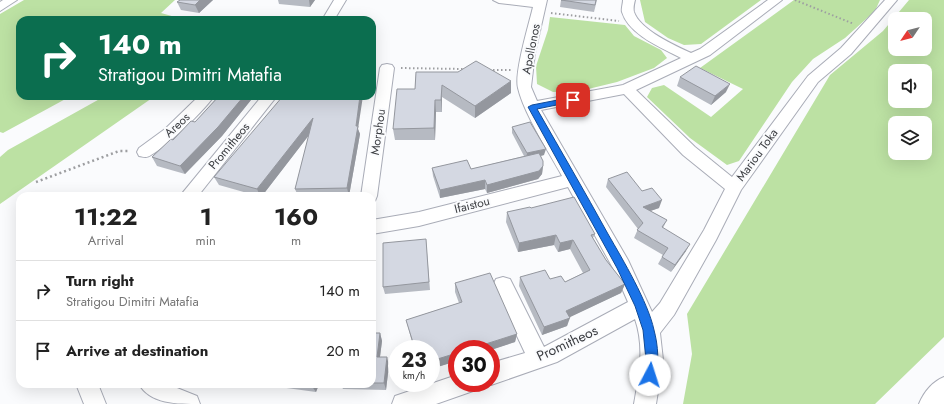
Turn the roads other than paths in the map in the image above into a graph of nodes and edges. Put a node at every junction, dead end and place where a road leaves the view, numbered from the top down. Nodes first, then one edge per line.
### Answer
1 (11, 0) edge
2 (340, 0) edge
3 (499, 0) edge
4 (630, 0) edge
5 (776, 0) edge
6 (891, 0) edge
7 (540, 5) edge
8 (0, 7) edge
9 (330, 16) edge
10 (692, 59) junction
11 (387, 68) road end
12 (627, 89) junction
13 (203, 100) edge
14 (267, 100) edge
15 (532, 107) junction
16 (145, 152) road end
17 (572, 180) junction
18 (734, 187) junction
19 (191, 192) edge
20 (370, 192) edge
21 (376, 226) edge
22 (503, 285) dead end
23 (640, 306) junction
24 (649, 330) junction
25 (539, 358) junction
26 (500, 371) edge
27 (89, 388) edge
28 (154, 388) edge
29 (944, 388) edge
30 (448, 389) edge
31 (95, 404) edge
32 (189, 404) edge
33 (403, 404) edge
34 (645, 404) edge
35 (930, 404) edge

1 - 8 street
2 - 9 street
3 - 7 street
4 - 10 street
5 - 10 street
6 - 18 street, Mariou Toka
7 - 15 street, Apollonos
10 - 12 street
11 - 20 street, Morphou
12 - 15 street
12 - 18 street
13 - 16 street, Areos
14 - 19 street, Promitheos
15 - 17 street, Apollonos
17 - 21 street, Ifaistou
17 - 23 street, Apollonos
18 - 24 street, Mariou Toka
22 - 25 street
23 - 24 street, Apollonos
23 - 25 street, Promitheos
24 - 34 street, Apollonos
25 - 26 street, Promitheos
27 - 31 street
28 - 32 street
29 - 35 street
30 - 33 street

